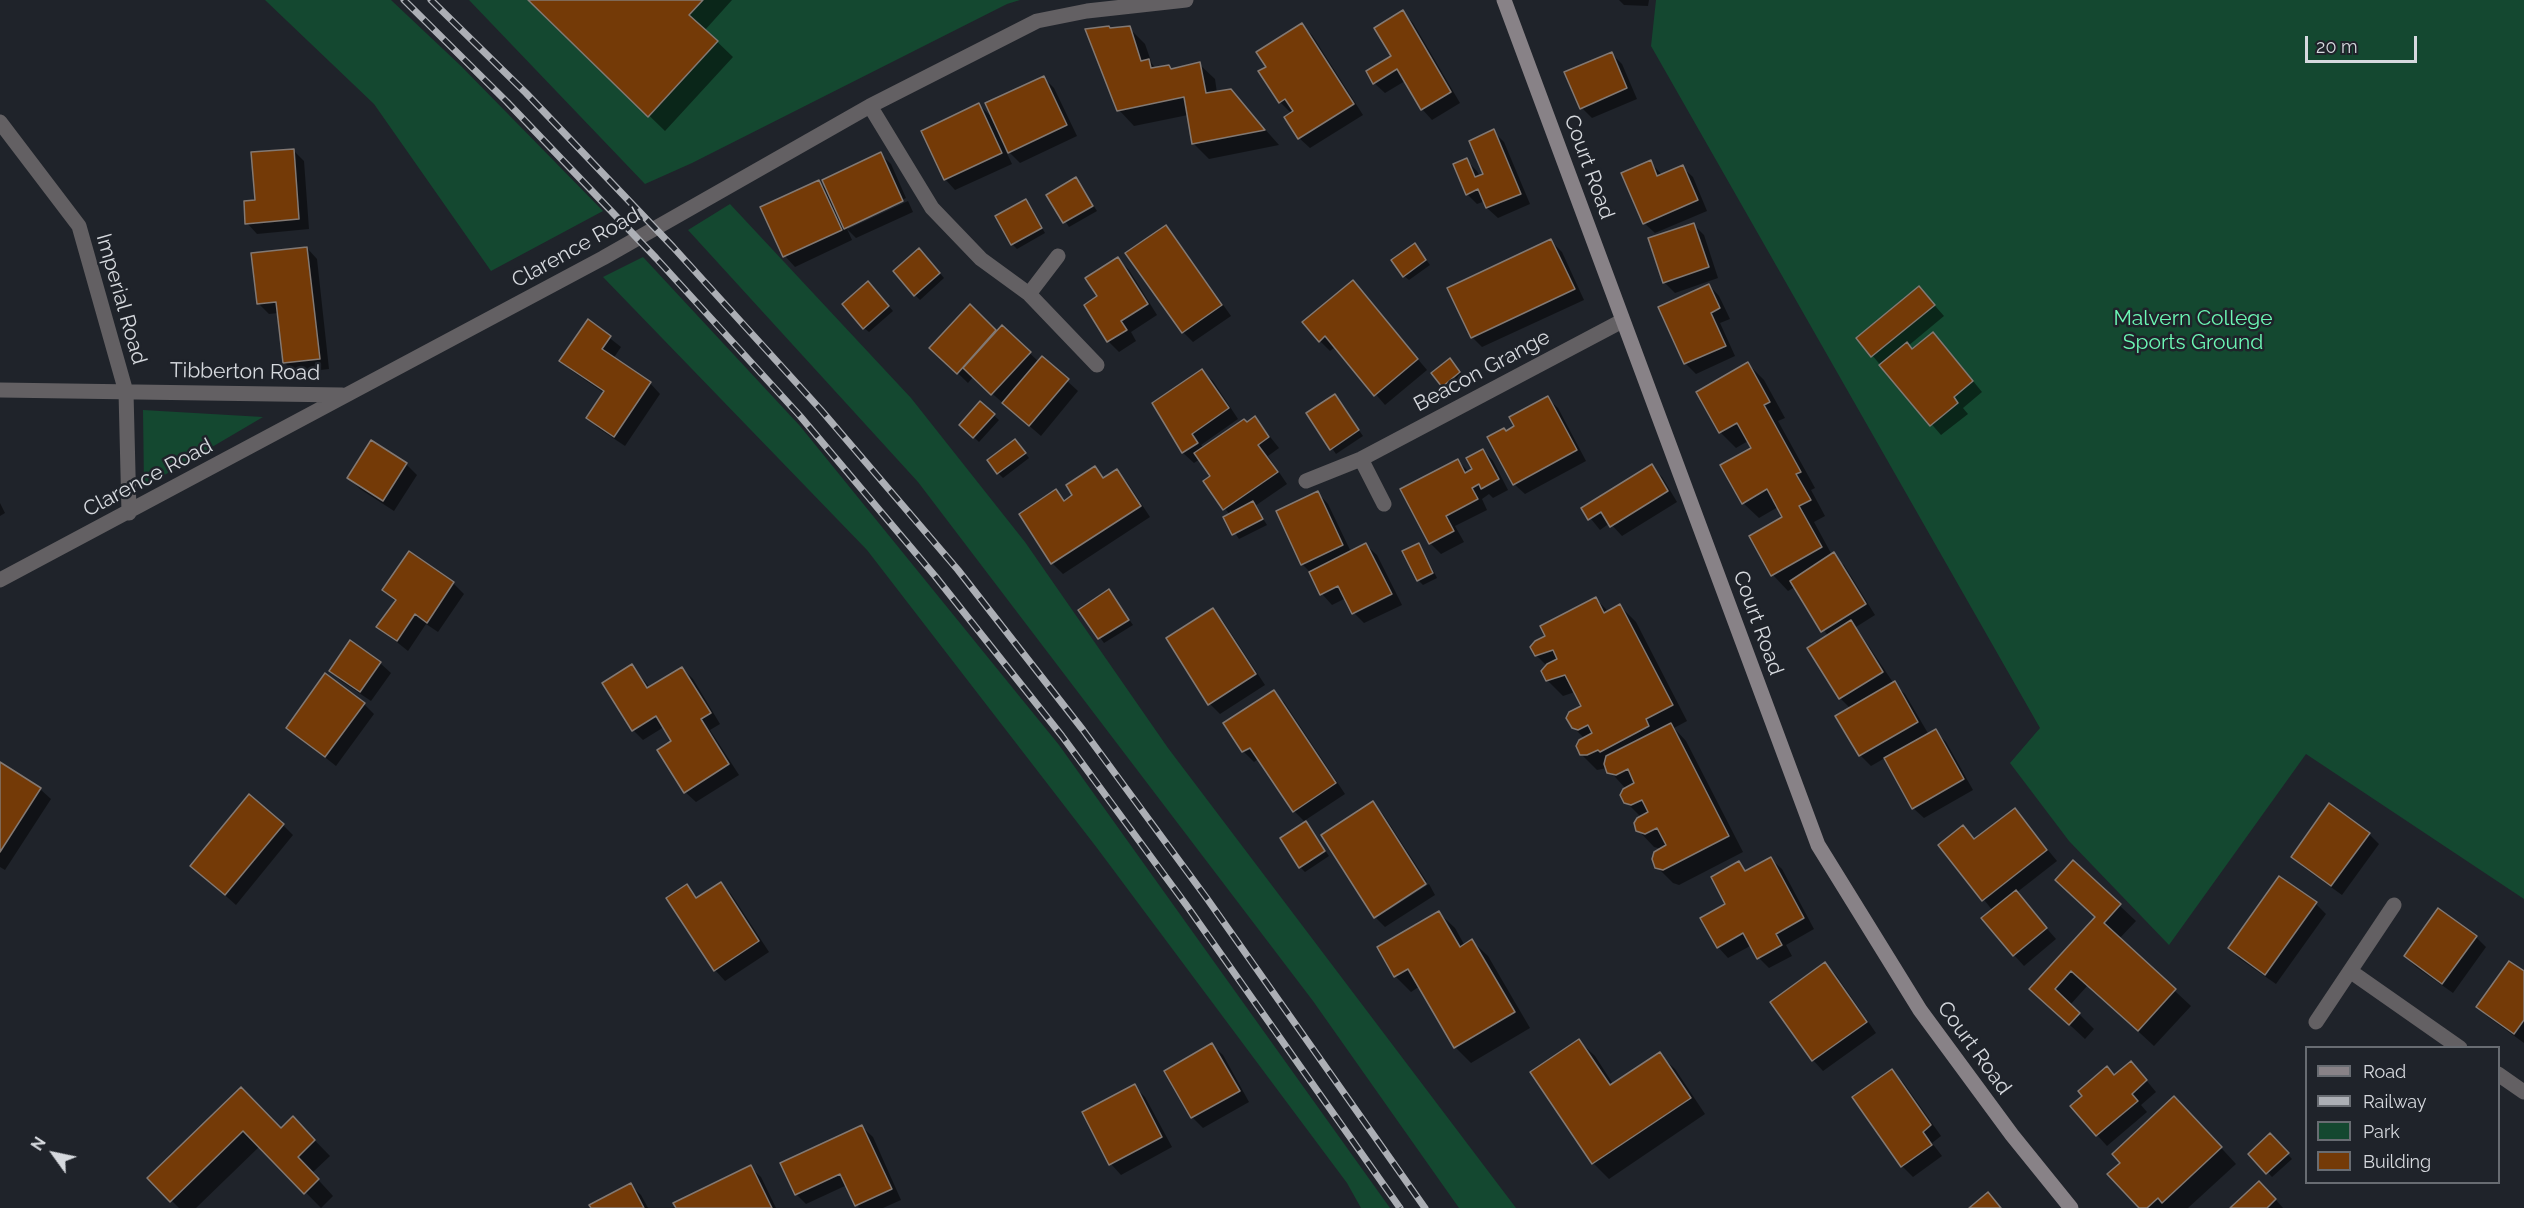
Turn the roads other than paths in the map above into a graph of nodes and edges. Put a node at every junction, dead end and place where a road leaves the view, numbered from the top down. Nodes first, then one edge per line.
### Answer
1 (1186, 0) edge
2 (1504, 0) edge
3 (1160, 2) edge
4 (870, 106) junction
5 (0, 122) edge
6 (1058, 255) dead end
7 (1029, 294) junction
8 (1622, 321) junction
9 (1097, 365) dead end
10 (0, 390) edge
11 (126, 392) junction
12 (345, 395) junction
13 (1361, 459) junction
14 (1306, 481) dead end
15 (1384, 504) dead end
16 (129, 513) junction
17 (0, 580) edge
18 (2394, 905) dead end
19 (2350, 971) junction
20 (2316, 1022) dead end
21 (2459, 1046) edge
22 (2500, 1075) edge
23 (2524, 1092) edge
24 (2071, 1208) edge

1 - 3 street, Clarence Road
2 - 8 street, Court Road
3 - 4 street, Clarence Road
4 - 7 street
4 - 12 street, Clarence Road
5 - 11 street, Imperial Road
6 - 7 street
7 - 9 street
8 - 13 street, Beacon Grange
8 - 24 street, Court Road
10 - 11 street, Tibberton Road
11 - 12 street, Tibberton Road
11 - 16 street, Imperial Road
12 - 16 street, Clarence Road
13 - 14 street, Beacon Grange
13 - 15 street
16 - 17 street, Clarence Road
18 - 19 street
19 - 20 street
19 - 21 street
22 - 23 street

